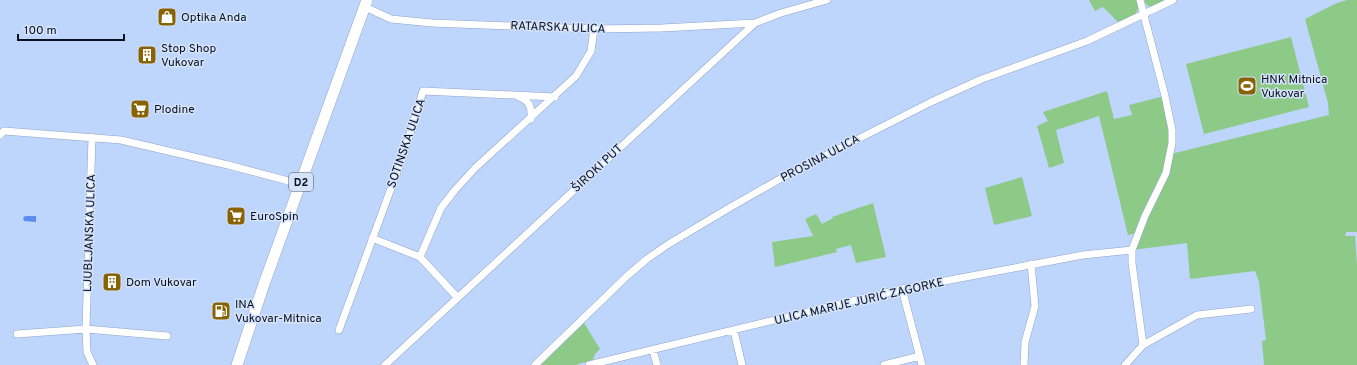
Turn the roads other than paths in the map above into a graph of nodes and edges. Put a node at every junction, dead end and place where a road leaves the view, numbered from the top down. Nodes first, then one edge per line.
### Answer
1 (827, 0) edge
2 (1140, 0) edge
3 (1173, 0) edge
4 (366, 3) edge
5 (1144, 15) junction
6 (755, 23) junction
7 (594, 29) junction
8 (517, 96) junction
9 (554, 97) junction
10 (531, 119) junction
11 (0, 135) edge
12 (92, 137) junction
13 (300, 184) junction
14 (372, 238) junction
15 (1132, 250) junction
16 (420, 257) junction
17 (1031, 264) junction
18 (902, 289) junction
19 (457, 297) junction
20 (1251, 309) dead end
21 (86, 329) junction
22 (339, 330) dead end
23 (734, 331) junction
24 (17, 334) dead end
25 (167, 336) dead end
26 (1143, 346) junction
27 (653, 350) junction
28 (920, 356) junction
29 (93, 365) edge
30 (237, 365) edge
31 (385, 365) edge
32 (535, 365) edge
33 (589, 365) edge
34 (657, 365) edge
35 (742, 365) edge
36 (884, 365) edge
37 (922, 365) edge
38 (1024, 365) edge
39 (1125, 365) edge

1 - 6 street, ŠIROKI PUT
2 - 5 street
3 - 5 street, PROSINA ULICA
4 - 7 street, RATARSKA ULICA
4 - 13 main road, D2
5 - 15 street
5 - 32 street, PROSINA ULICA
6 - 7 street, RATARSKA ULICA
6 - 19 street, ŠIROKI PUT
7 - 9 street
8 - 9 street, SOTINSKA ULICA
8 - 10 street
8 - 14 street, SOTINSKA ULICA
9 - 10 street
10 - 16 street
11 - 12 street
12 - 13 street
12 - 21 street, LJUBLJANSKA ULICA
13 - 30 main road, D2
14 - 16 street
14 - 22 street, SOTINSKA ULICA
15 - 17 street, ULICA MARIJE JURIĆ ZAGORKE
15 - 26 street
16 - 19 street
17 - 18 street, ULICA MARIJE JURIĆ ZAGORKE
17 - 38 street
18 - 23 street, ULICA MARIJE JURIĆ ZAGORKE
18 - 28 street
19 - 31 street, ŠIROKI PUT
20 - 26 street
21 - 24 street
21 - 25 street
21 - 29 street, LJUBLJANSKA ULICA
23 - 27 street, ULICA MARIJE JURIĆ ZAGORKE
23 - 35 street
26 - 39 street
27 - 33 street, ULICA MARIJE JURIĆ ZAGORKE
27 - 34 street
28 - 36 street
28 - 37 street

